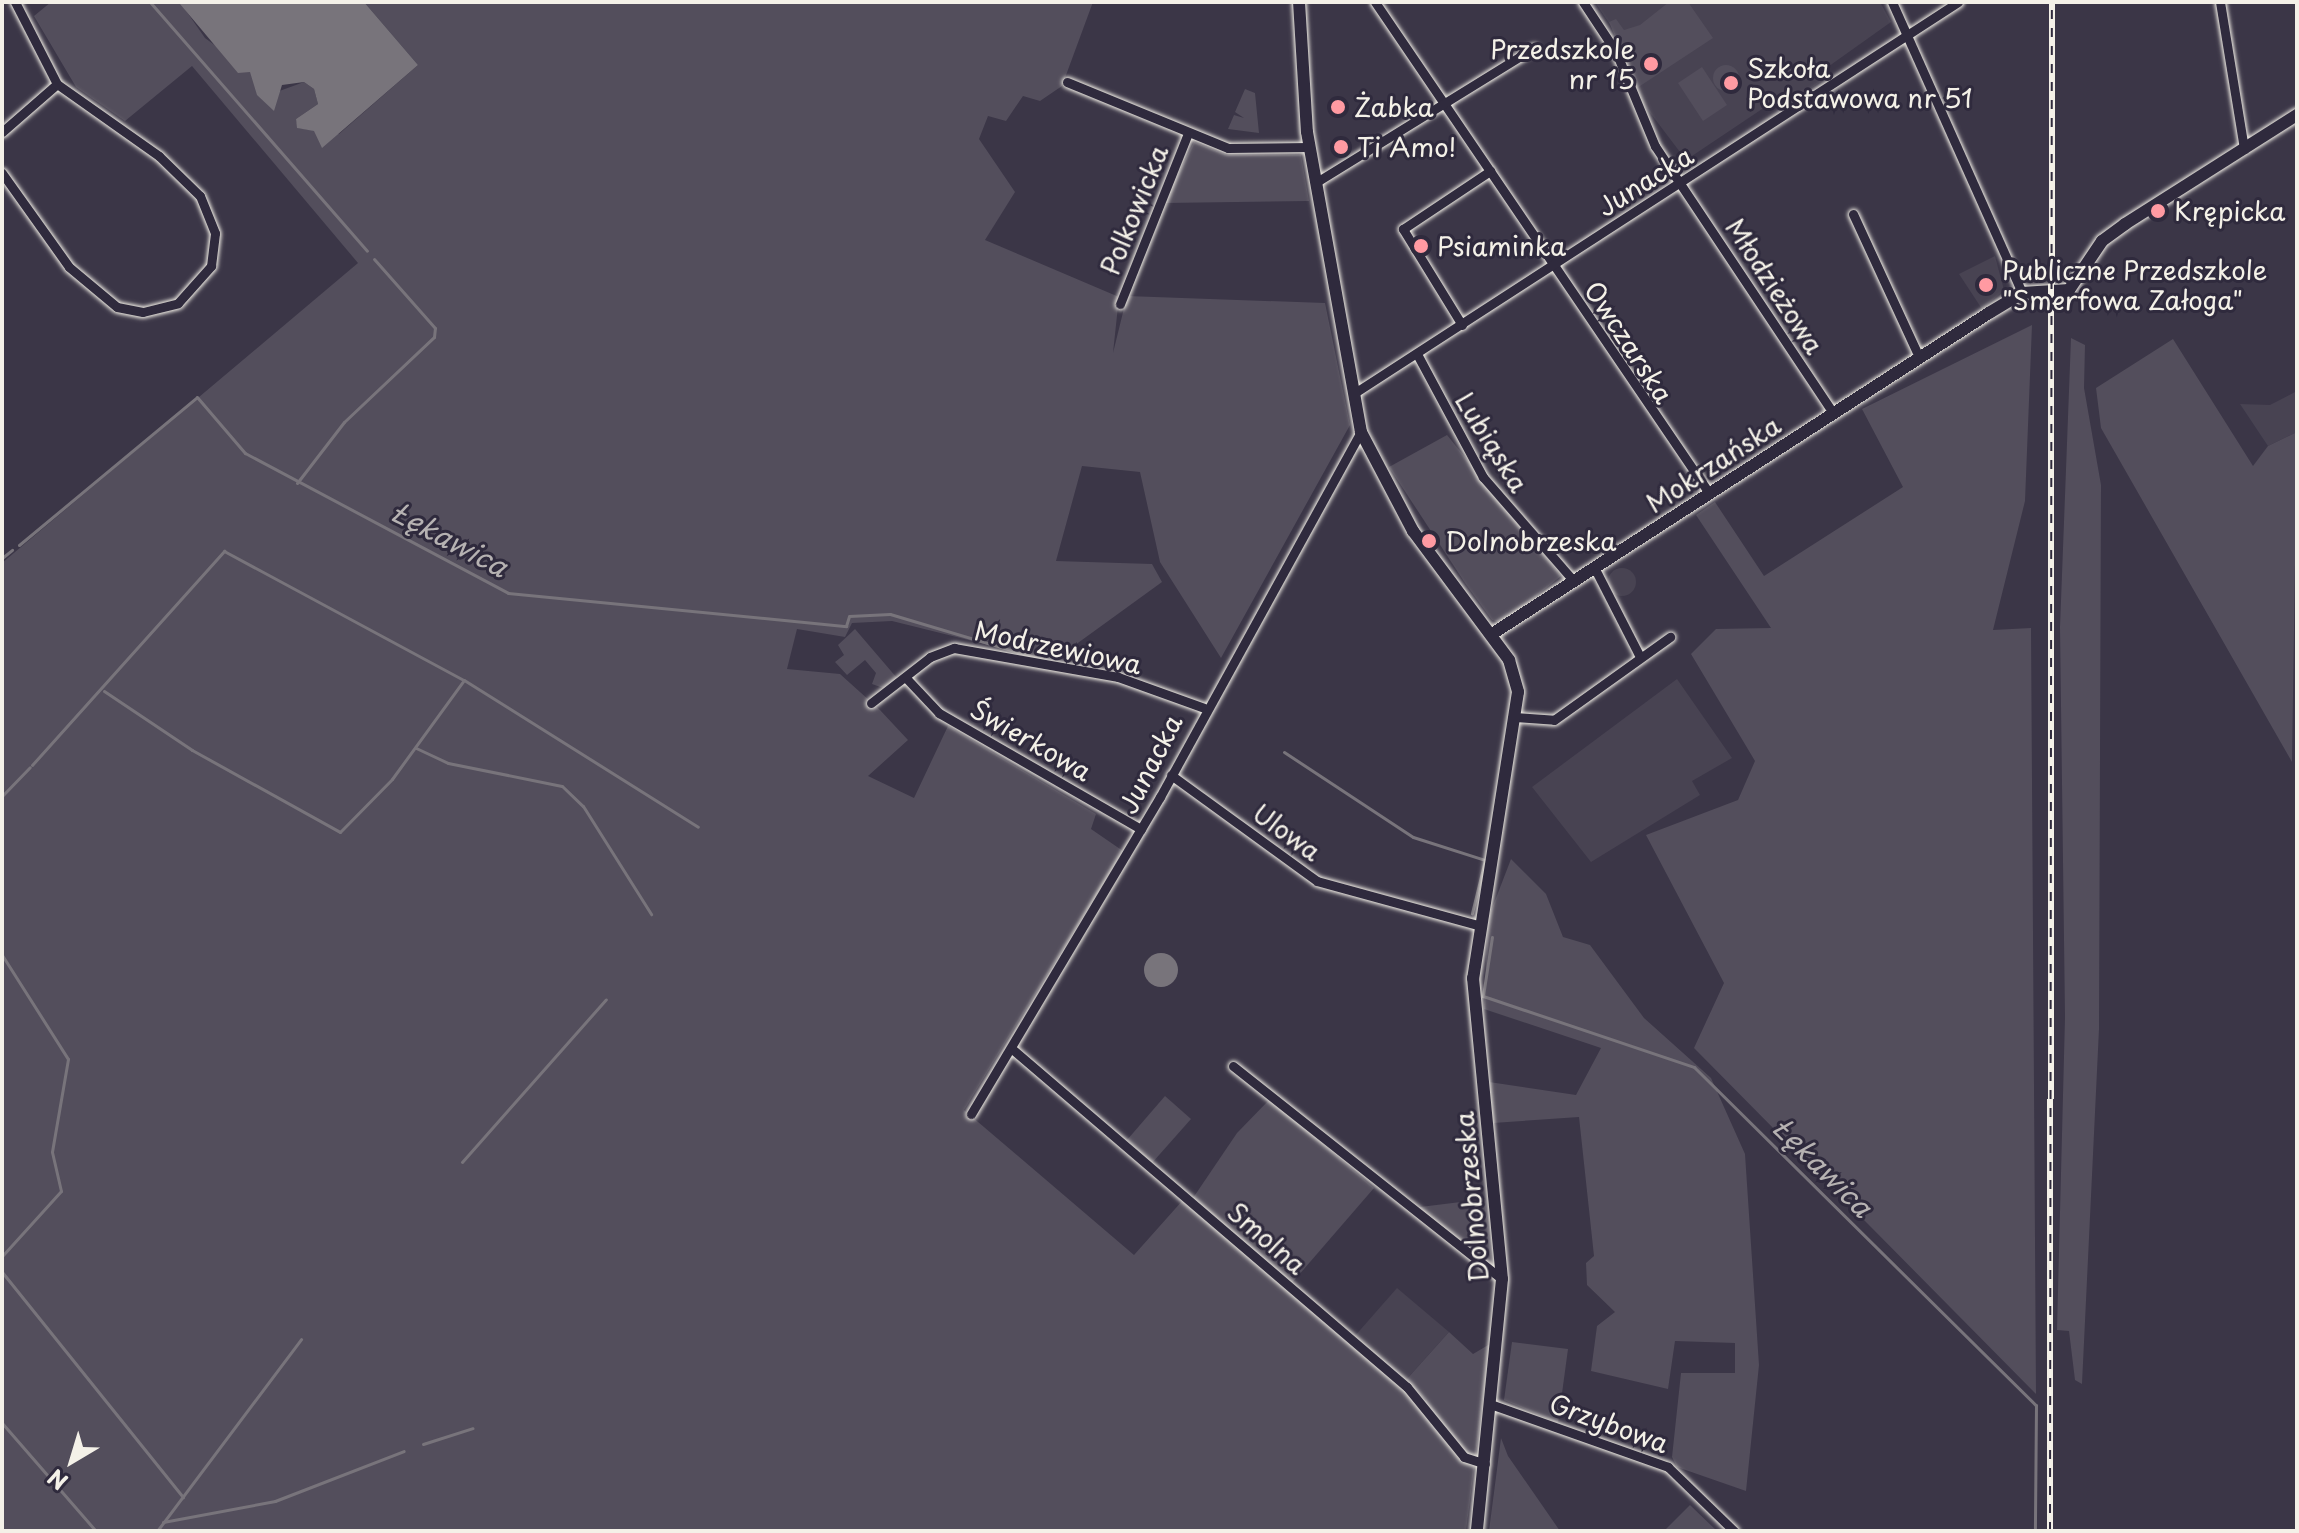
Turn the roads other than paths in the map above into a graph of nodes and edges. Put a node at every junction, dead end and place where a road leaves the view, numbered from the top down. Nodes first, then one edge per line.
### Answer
1 (15, 2) edge
2 (1299, 2) edge
3 (1375, 2) edge
4 (1583, 2) edge
5 (1892, 2) edge
6 (1958, 2) edge
7 (2220, 2) edge
8 (1907, 34) junction
9 (1534, 48) dead end
10 (1067, 82) dead end
11 (57, 84) junction
12 (1445, 104) junction
13 (2297, 115) edge
14 (2, 132) edge
15 (1188, 133) junction
16 (1309, 147) junction
17 (2244, 149) junction
18 (1490, 171) junction
19 (2, 173) edge
20 (1315, 183) junction
21 (1680, 183) junction
22 (1853, 214) dead end
23 (1553, 265) junction
24 (2022, 293) junction
25 (1120, 304) dead end
26 (1462, 325) junction
27 (1417, 354) junction
28 (1919, 357) junction
29 (1353, 394) junction
30 (1833, 413) junction
31 (1361, 432) junction
32 (1709, 493) junction
33 (1594, 567) junction
34 (1573, 580) junction
35 (1492, 634) junction
36 (1670, 637) dead end
37 (1640, 657) junction
38 (907, 679) junction
39 (871, 703) dead end
40 (1204, 708) junction
41 (1515, 717) junction
42 (1171, 775) junction
43 (1141, 829) junction
44 (1481, 926) junction
45 (1011, 1048) junction
46 (1233, 1066) dead end
47 (971, 1114) dead end
48 (1502, 1279) junction
49 (1493, 1405) junction
50 (1485, 1464) junction
51 (1477, 1531) edge
52 (1734, 1531) edge

1 - 11 street
2 - 16 street, Dolnobrzeska
3 - 12 street, Owczarska
4 - 21 street, Młodzieżowa
5 - 8 street
6 - 8 street, Junacka
7 - 17 street
8 - 21 street, Junacka
8 - 24 street
9 - 12 street
10 - 15 street
11 - 14 street
11 - 19 street
12 - 18 street, Owczarska
12 - 20 street
13 - 17 street, Mokrzańska
15 - 16 street
15 - 25 street, Polkowicka
16 - 20 street, Dolnobrzeska
17 - 24 street, Mokrzańska
18 - 23 street, Owczarska
18 - 26 street
20 - 29 street, Dolnobrzeska
21 - 23 street, Junacka
21 - 30 street, Młodzieżowa
22 - 28 street
23 - 26 street, Junacka
23 - 32 street, Owczarska
24 - 28 street, Mokrzańska
26 - 27 street, Junacka
27 - 29 street, Junacka
27 - 34 street, Lubiąska
28 - 30 street, Mokrzańska
29 - 31 street, Dolnobrzeska
30 - 32 street, Mokrzańska
31 - 35 street, Dolnobrzeska
31 - 40 street, Junacka
32 - 33 street, Mokrzańska
33 - 34 street, Mokrzańska
33 - 37 street
34 - 35 street, Mokrzańska
35 - 41 street, Dolnobrzeska
36 - 37 street
37 - 41 street
38 - 39 street, Modrzewiowa
38 - 40 street, Modrzewiowa
38 - 43 street, Świerkowa
40 - 42 street, Junacka
41 - 44 street, Dolnobrzeska
42 - 43 street, Junacka
42 - 44 street, Ulowa
43 - 45 street, Junacka
44 - 48 street, Dolnobrzeska
45 - 47 street, Junacka
45 - 50 street, Smolna
46 - 48 street
48 - 49 street, Dolnobrzeska
49 - 50 street, Dolnobrzeska
49 - 52 street, Grzybowa
50 - 51 street, Dolnobrzeska

